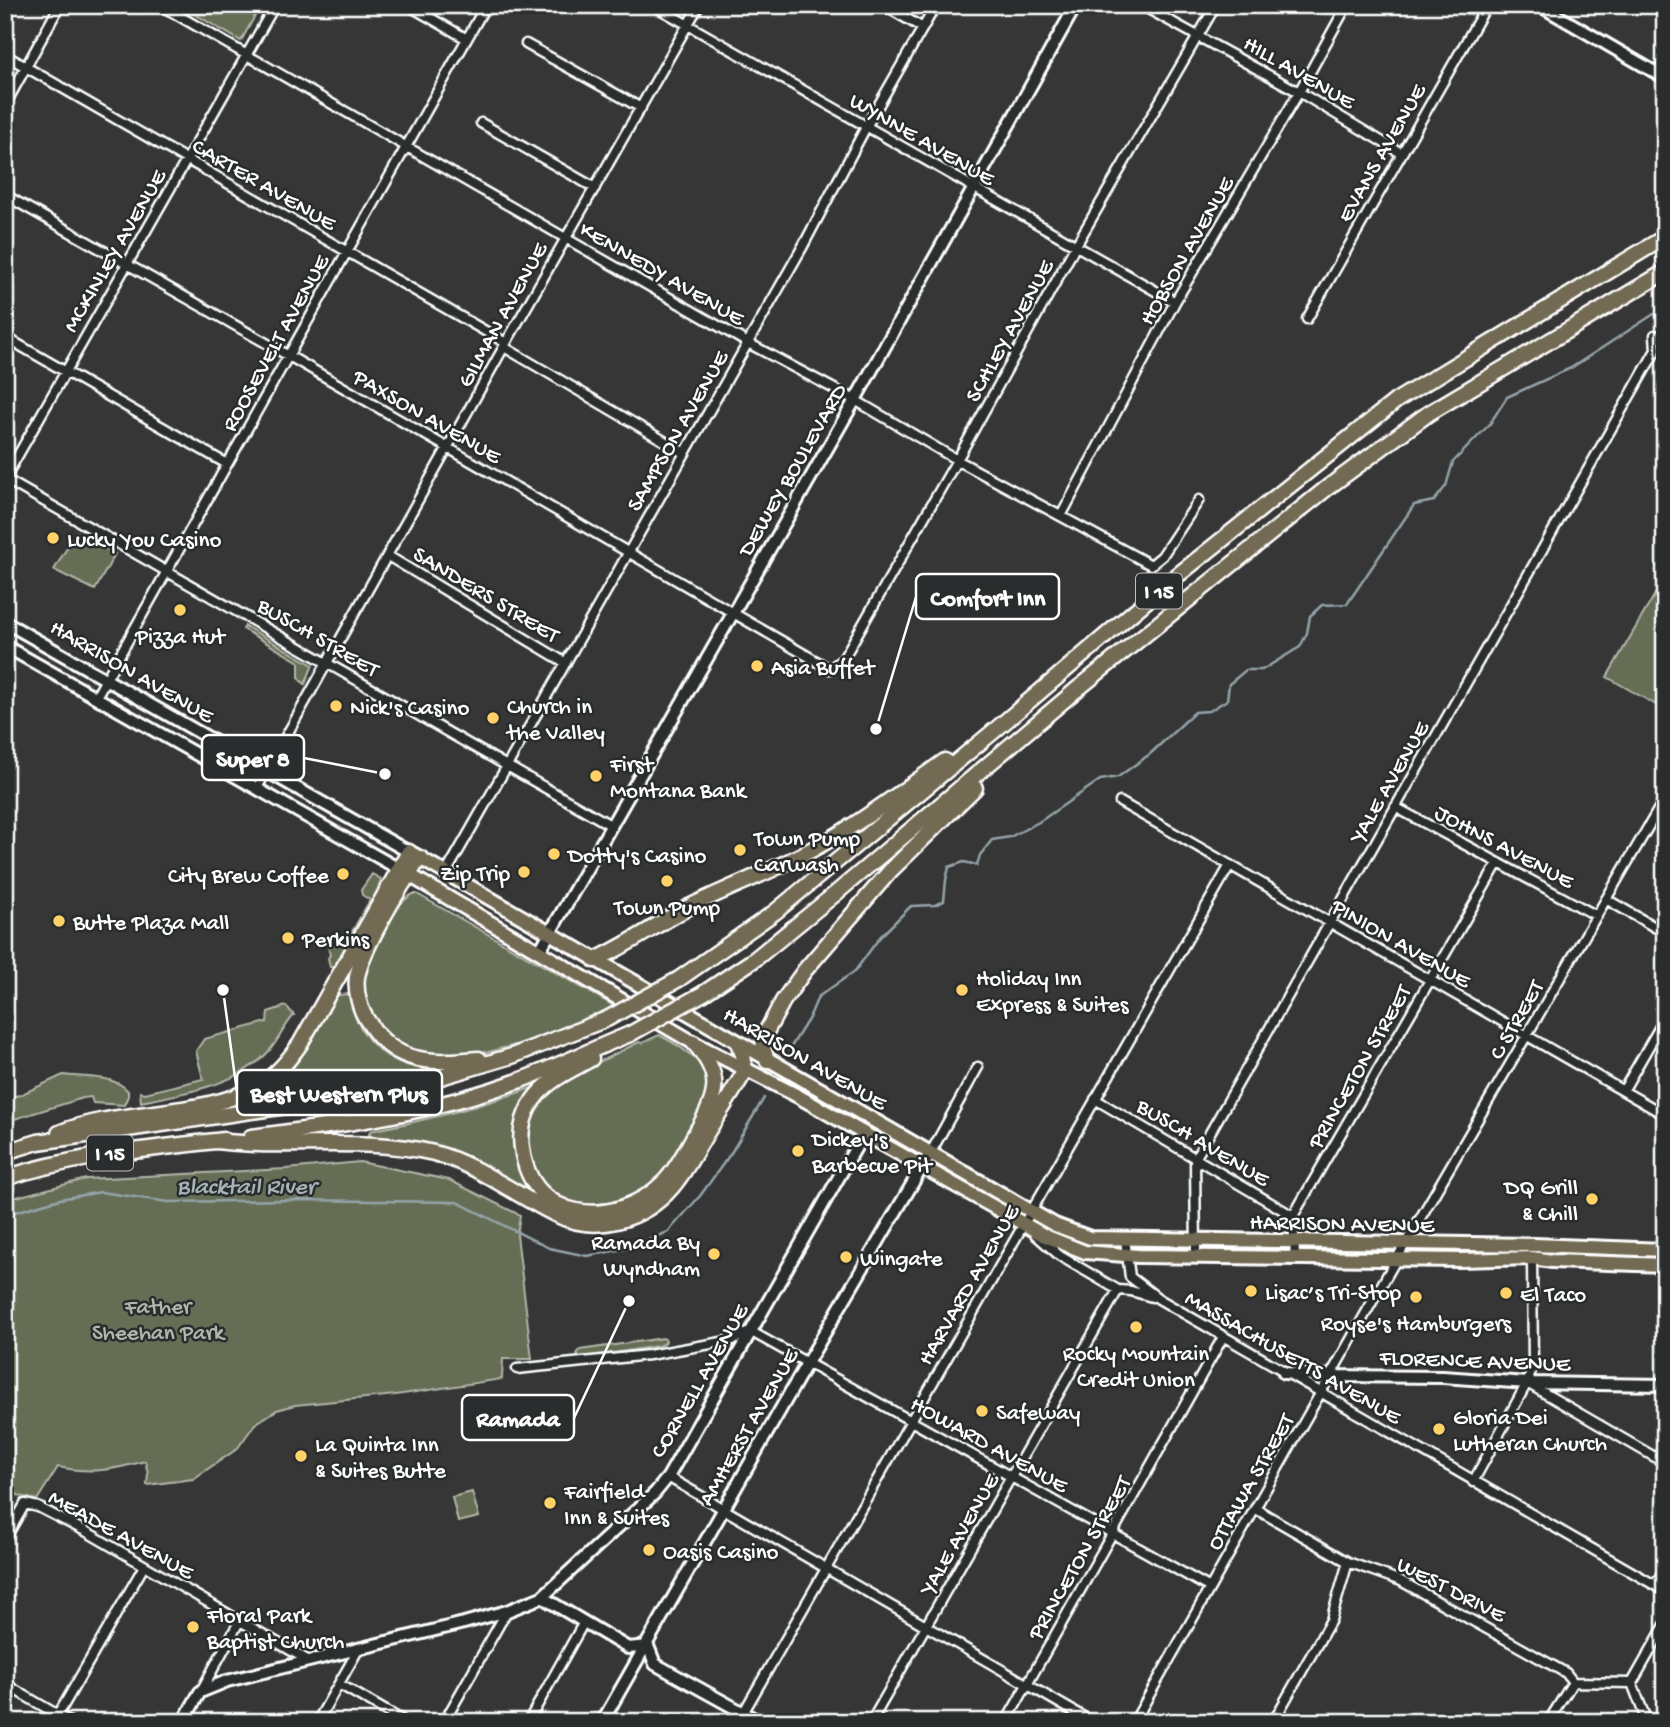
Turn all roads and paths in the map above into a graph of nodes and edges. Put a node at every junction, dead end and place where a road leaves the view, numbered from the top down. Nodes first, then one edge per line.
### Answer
1 (60, 5) edge
2 (160, 5) edge
3 (275, 5) edge
4 (408, 5) edge
5 (486, 5) edge
6 (653, 5) edge
7 (699, 5) edge
8 (883, 5) edge
9 (936, 5) edge
10 (1076, 5) edge
11 (1141, 5) edge
12 (1216, 5) edge
13 (1347, 5) edge
14 (1487, 5) edge
15 (1539, 5) edge
16 (687, 24) junction
17 (923, 28) junction
18 (1198, 36) junction
19 (467, 39) junction
20 (526, 44) dead end
21 (5, 55) edge
22 (247, 55) junction
23 (27, 68) junction
24 (1665, 78) edge
25 (1299, 92) junction
26 (5, 105) edge
27 (641, 108) junction
28 (481, 123) dead end
29 (866, 127) junction
30 (405, 148) junction
31 (1401, 153) junction
32 (187, 160) junction
33 (595, 188) junction
34 (972, 188) junction
35 (5, 195) edge
36 (1665, 237) edge
37 (566, 239) junction
38 (1075, 247) junction
39 (346, 252) junction
40 (127, 264) junction
41 (1665, 272) edge
42 (1175, 302) junction
43 (1307, 319) dead end
44 (1655, 335) dead end
45 (5, 337) edge
46 (748, 343) junction
47 (505, 345) junction
48 (289, 356) junction
49 (66, 372) junction
50 (855, 400) junction
51 (448, 448) junction
52 (683, 452) junction
53 (957, 460) junction
54 (227, 464) junction
55 (5, 478) edge
56 (1199, 500) dead end
57 (1060, 516) junction
58 (628, 554) junction
59 (388, 556) junction
60 (168, 570) junction
61 (733, 614) junction
62 (5, 622) edge
63 (5, 646) edge
64 (328, 663) junction
65 (566, 663) junction
66 (830, 669) joint
67 (106, 680) junction
68 (1075, 691) junction
69 (96, 697) junction
70 (994, 731) junction
71 (505, 766) junction
72 (267, 771) junction
73 (257, 788) junction
74 (1665, 798) edge
75 (1120, 802) dead end
76 (1395, 807) junction
77 (612, 827) junction
78 (414, 855) junction
79 (1498, 863) junction
80 (1230, 865) junction
81 (404, 872) junction
82 (446, 873) junction
83 (1606, 900) junction
84 (1597, 916) junction
85 (1330, 922) junction
86 (550, 933) junction
87 (1665, 933) edge
88 (539, 952) junction
89 (595, 960) junction
90 (1430, 980) junction
91 (1665, 1018) edge
92 (629, 1034) junction
93 (1527, 1036) junction
94 (694, 1043) junction
95 (738, 1043) junction
96 (512, 1056) junction
97 (767, 1060) junction
98 (978, 1068) dead end
99 (745, 1070) junction
100 (1623, 1091) junction
101 (1096, 1099) junction
102 (1665, 1115) edge
103 (864, 1133) junction
104 (217, 1141) junction
105 (38, 1142) junction
106 (5, 1152) edge
107 (930, 1152) junction
108 (1195, 1159) junction
109 (923, 1166) junction
110 (5, 1178) edge
111 (1032, 1210) junction
112 (1293, 1216) junction
113 (1023, 1224) junction
114 (1125, 1239) junction
115 (1197, 1241) junction
116 (1294, 1243) junction
117 (1405, 1244) junction
118 (1665, 1250) edge
119 (1127, 1256) junction
120 (1196, 1256) junction
121 (1295, 1257) junction
122 (1397, 1258) junction
123 (1532, 1258) junction
124 (1665, 1265) edge
125 (1118, 1290) junction
126 (1159, 1300) junction
127 (750, 1331) junction
128 (1223, 1337) junction
129 (807, 1363) junction
130 (517, 1369) dead end
131 (1284, 1373) junction
132 (1331, 1376) junction
133 (1527, 1383) junction
134 (1665, 1385) edge
135 (1321, 1394) junction
136 (911, 1420) junction
137 (1665, 1463) edge
138 (668, 1477) junction
139 (1012, 1477) junction
140 (1473, 1482) junction
141 (1256, 1509) junction
142 (724, 1510) junction
143 (1114, 1534) junction
144 (5, 1539) edge
145 (1348, 1562) junction
146 (144, 1566) junction
147 (825, 1568) junction
148 (1665, 1568) edge
149 (1655, 1586) junction
150 (1210, 1588) junction
151 (1665, 1591) edge
152 (542, 1597) junction
153 (507, 1611) junction
154 (240, 1620) junction
155 (584, 1622) junction
156 (1665, 1625) edge
157 (926, 1626) junction
158 (648, 1646) junction
159 (358, 1650) junction
160 (309, 1661) junction
161 (1573, 1682) junction
162 (1632, 1683) junction
163 (5, 1684) edge
164 (339, 1684) junction
165 (1027, 1685) junction
166 (200, 1692) junction
167 (740, 1717) edge
168 (56, 1718) edge
169 (70, 1722) edge
170 (183, 1722) edge
171 (317, 1722) edge
172 (405, 1722) edge
173 (444, 1722) edge
174 (528, 1722) edge
175 (603, 1722) edge
176 (760, 1722) edge
177 (872, 1722) edge
178 (1006, 1722) edge
179 (1092, 1722) edge
180 (1134, 1722) edge
181 (1273, 1722) edge
182 (1548, 1722) edge
183 (1647, 1722) edge

1 - 23 street
2 - 22 street, KENNEDY AVENUE
3 - 22 street, MCKINLEY AVENUE
4 - 19 street
5 - 19 street, ROOSEVELT AVENUE
6 - 16 street, WYNNE AVENUE
7 - 16 street, GILMAN AVENUE
8 - 17 street
9 - 17 street, SAMPSON AVENUE
10 - 34 street, DEWEY BOULEVARD
11 - 18 street, HILL AVENUE
12 - 18 street, SCHLEY AVENUE
13 - 25 street, HOBSON AVENUE
14 - 31 street, EVANS AVENUE
15 - 24 street
16 - 27 street, GILMAN AVENUE
16 - 29 street, WYNNE AVENUE
17 - 29 street, SAMPSON AVENUE
18 - 25 street, HILL AVENUE
18 - 38 street, SCHLEY AVENUE
19 - 30 street, ROOSEVELT AVENUE
20 - 27 street
21 - 23 street, CARTER AVENUE
22 - 30 street, KENNEDY AVENUE
22 - 32 street, MCKINLEY AVENUE
23 - 26 street
23 - 32 street, CARTER AVENUE
25 - 31 street, HILL AVENUE
25 - 42 street, HOBSON AVENUE
27 - 33 street, GILMAN AVENUE
28 - 33 street
29 - 34 street, WYNNE AVENUE
29 - 46 street, SAMPSON AVENUE
30 - 37 street, KENNEDY AVENUE
30 - 39 street, ROOSEVELT AVENUE
31 - 43 street, EVANS AVENUE
32 - 39 street, CARTER AVENUE
32 - 40 street, MCKINLEY AVENUE
33 - 37 street, GILMAN AVENUE
34 - 38 street, WYNNE AVENUE
34 - 50 street, DEWEY BOULEVARD
35 - 40 street, PAXSON AVENUE
36 - 70 highway, I 15
37 - 46 street, KENNEDY AVENUE
37 - 47 street, GILMAN AVENUE
38 - 42 street, WYNNE AVENUE
38 - 53 street, SCHLEY AVENUE
39 - 47 street, CARTER AVENUE
39 - 48 street, ROOSEVELT AVENUE
40 - 48 street, PAXSON AVENUE
40 - 49 street, MCKINLEY AVENUE
41 - 68 highway, I 15
42 - 57 street, HOBSON AVENUE
44 - 76 street, YALE AVENUE
45 - 49 street
46 - 50 street, KENNEDY AVENUE
46 - 52 street, SAMPSON AVENUE
47 - 51 street, GILMAN AVENUE
47 - 52 street, CARTER AVENUE
48 - 51 street, PAXSON AVENUE
48 - 54 street, ROOSEVELT AVENUE
49 - 54 street
49 - 55 street, MCKINLEY AVENUE
50 - 53 street, KENNEDY AVENUE
50 - 61 street, DEWEY BOULEVARD
51 - 58 street, PAXSON AVENUE
51 - 59 street, GILMAN AVENUE
52 - 58 street, SAMPSON AVENUE
53 - 57 street, KENNEDY AVENUE
53 - 66 street, SCHLEY AVENUE
54 - 60 street, ROOSEVELT AVENUE
55 - 60 street, BUSCH STREET
56 - 57 street, KENNEDY AVENUE
58 - 61 street, PAXSON AVENUE
58 - 65 street, SAMPSON AVENUE
59 - 64 street, GILMAN AVENUE
59 - 65 street, SANDERS STREET
60 - 64 street, BUSCH STREET
60 - 67 street, ROOSEVELT AVENUE
61 - 66 street, PAXSON AVENUE
61 - 77 street, DEWEY BOULEVARD
62 - 67 street, HARRISON AVENUE
63 - 69 street, HARRISON AVENUE
64 - 71 street, BUSCH STREET
64 - 72 street, GILMAN AVENUE
65 - 71 street, SAMPSON AVENUE
67 - 69 street, ROOSEVELT AVENUE
67 - 72 street, HARRISON AVENUE
68 - 92 highway, I 15, bridge
68 - 97 highway
69 - 73 street, HARRISON AVENUE
70 - 89 highway
70 - 96 highway, I 15, bridge
71 - 77 street, BUSCH STREET
71 - 82 street, SAMPSON AVENUE
72 - 73 street, GILMAN AVENUE
72 - 78 street, HARRISON AVENUE
73 - 81 street, HARRISON AVENUE
74 - 83 street, C STREET
75 - 80 street, PINION AVENUE
76 - 79 street, JOHNS AVENUE
76 - 85 street, YALE AVENUE
77 - 86 street, DEWEY BOULEVARD
78 - 81 highway
78 - 82 main road, HARRISON AVENUE
79 - 84 street, JOHNS AVENUE
79 - 90 street, PRINCETON STREET
80 - 85 street, PINION AVENUE
80 - 101 street, HARVARD AVENUE
81 - 88 main road, HARRISON AVENUE
81 - 96 highway
81 - 105 highway
82 - 86 main road, HARRISON AVENUE
83 - 84 street, C STREET
83 - 87 street
84 - 93 street, C STREET
85 - 90 street, PINION AVENUE
85 - 108 street, YALE AVENUE
86 - 88 street, DEWEY BOULEVARD
86 - 89 main road, HARRISON AVENUE
88 - 94 main road, HARRISON AVENUE
89 - 95 main road, HARRISON AVENUE
90 - 93 street, PINION AVENUE
90 - 112 street, PRINCETON STREET
91 - 100 street
92 - 94 highway
92 - 104 highway, I 15
93 - 100 street, PINION AVENUE
93 - 117 street, C STREET
94 - 99 main road, HARRISON AVENUE
95 - 97 main road, HARRISON AVENUE
95 - 99 highway
96 - 105 highway, I 15
97 - 107 main road, HARRISON AVENUE
98 - 107 street
99 - 103 main road, HARRISON AVENUE
99 - 104 highway
100 - 102 street, PINION AVENUE
101 - 108 street, BUSCH AVENUE
101 - 111 street, HARVARD AVENUE
103 - 109 main road, HARRISON AVENUE
103 - 127 street, CORNELL AVENUE
104 - 110 highway, I 15
105 - 106 highway, I 15
107 - 109 street, AMHERST AVENUE
107 - 111 main road, HARRISON AVENUE
108 - 112 street, BUSCH AVENUE
108 - 115 street
109 - 113 main road, HARRISON AVENUE
109 - 129 street, AMHERST AVENUE
111 - 113 street, HARVARD AVENUE
111 - 114 main road, HARRISON AVENUE
112 - 116 street
113 - 119 main road, HARRISON AVENUE
113 - 125 street, MASSACHUSETTS AVENUE
113 - 136 street, HARVARD AVENUE
114 - 115 main road, HARRISON AVENUE
114 - 119 street, MASSACHUSETTS AVENUE
115 - 116 main road, HARRISON AVENUE
115 - 120 street
116 - 117 main road, HARRISON AVENUE
116 - 121 street
117 - 118 main road, HARRISON AVENUE
117 - 122 street, C STREET
119 - 120 main road, HARRISON AVENUE
119 - 126 street, MASSACHUSETTS AVENUE
120 - 121 main road, HARRISON AVENUE
121 - 122 main road, HARRISON AVENUE
122 - 123 main road, HARRISON AVENUE
122 - 132 street, OTTAWA STREET
123 - 124 main road, HARRISON AVENUE
123 - 133 street
125 - 126 street, MASSACHUSETTS AVENUE
125 - 139 street, YALE AVENUE
126 - 128 street, MASSACHUSETTS AVENUE
127 - 129 street, HOWARD AVENUE
127 - 130 street
127 - 138 street, CORNELL AVENUE
128 - 131 street, MASSACHUSETTS AVENUE
128 - 143 street, PRINCETON STREET
129 - 136 street, HOWARD AVENUE
129 - 142 street, AMHERST AVENUE
131 - 132 street, FLORENCE AVENUE
131 - 135 street, MASSACHUSETTS AVENUE
132 - 133 street, FLORENCE AVENUE
132 - 135 street, OTTAWA STREET
133 - 134 street, FLORENCE AVENUE
133 - 137 street
133 - 140 street
135 - 140 street, MASSACHUSETTS AVENUE
135 - 141 street, OTTAWA STREET
136 - 139 street, HOWARD AVENUE
136 - 147 street, HARVARD AVENUE
138 - 142 street
138 - 152 street, CORNELL AVENUE
139 - 143 street, HOWARD AVENUE
139 - 157 street, YALE AVENUE
140 - 149 street, MASSACHUSETTS AVENUE
141 - 145 street, WEST DRIVE
141 - 150 street, OTTAWA STREET
142 - 147 street
142 - 158 street, AMHERST AVENUE
143 - 150 street, HOWARD AVENUE
143 - 165 street, PRINCETON STREET
144 - 146 street, MEADE AVENUE
145 - 161 street, WEST DRIVE
145 - 181 street
146 - 154 street, MEADE AVENUE
146 - 168 street
147 - 157 street
147 - 167 street, HARVARD AVENUE
148 - 149 street
149 - 151 street, MASSACHUSETTS AVENUE
150 - 180 street, OTTAWA STREET
152 - 153 street, CORNELL AVENUE
152 - 155 street
153 - 159 street, CORNELL AVENUE
153 - 173 street
154 - 160 street, MEADE AVENUE
154 - 166 street
155 - 158 street
155 - 174 street
156 - 162 street
157 - 165 street
157 - 177 street, YALE AVENUE
158 - 167 street
158 - 175 street, AMHERST AVENUE
159 - 160 street, CORNELL AVENUE
159 - 164 street
160 - 166 street, CORNELL AVENUE
161 - 162 street
161 - 182 street
162 - 183 street
163 - 168 street
164 - 171 street
164 - 172 street
165 - 178 street, PRINCETON STREET
165 - 179 street
166 - 170 street
167 - 176 street
168 - 169 street

